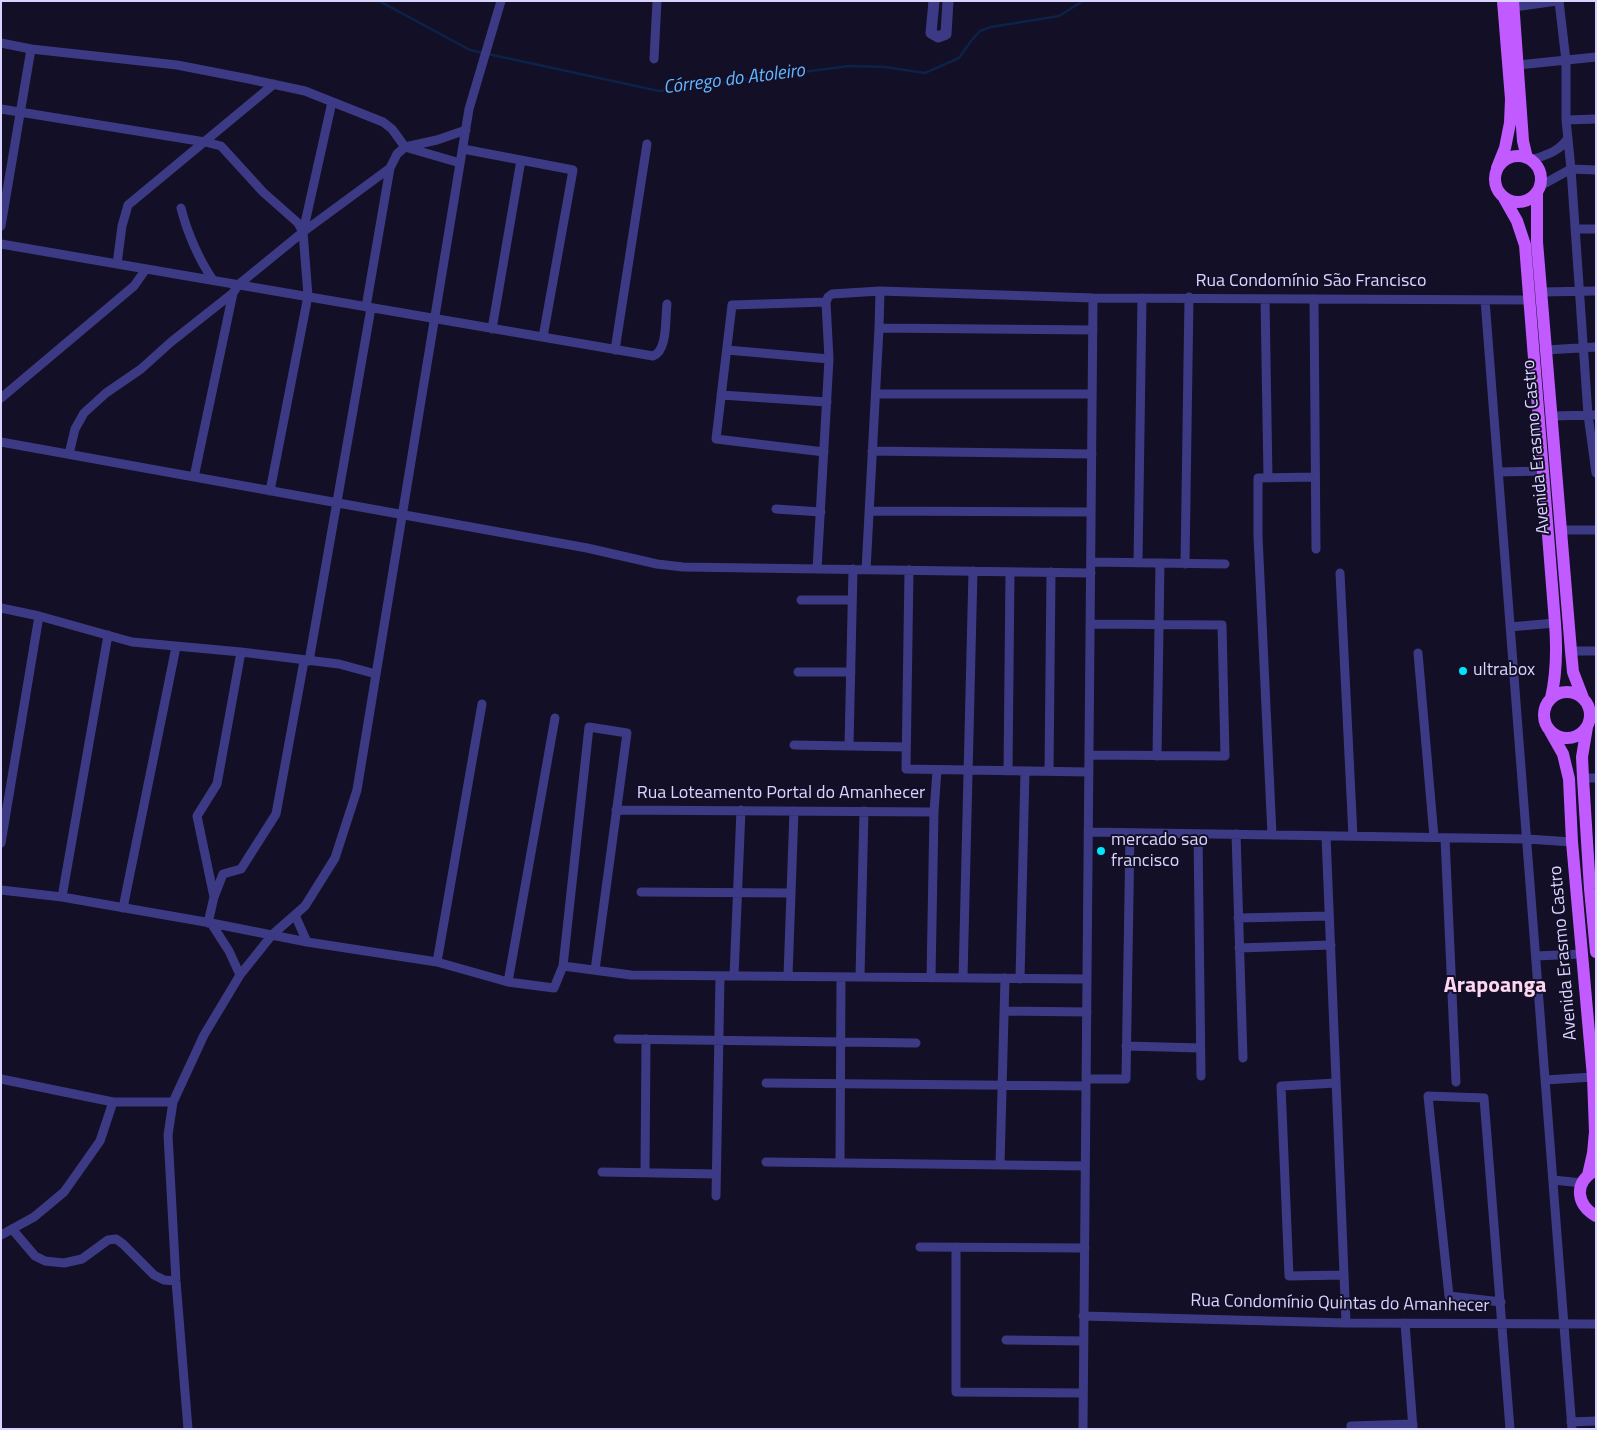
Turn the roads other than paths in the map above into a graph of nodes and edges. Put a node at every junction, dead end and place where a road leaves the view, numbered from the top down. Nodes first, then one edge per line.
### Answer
1 (501, 1) edge
2 (657, 1) edge
3 (934, 1) edge
4 (948, 1) edge
5 (1558, 1) edge
6 (1510, 3) edge
7 (1, 43) edge
8 (31, 49) junction
9 (1596, 57) edge
10 (654, 58) dead end
11 (1566, 61) junction
12 (1518, 65) junction
13 (249, 79) junction
14 (274, 84) junction
15 (258, 97) junction
16 (332, 102) junction
17 (1, 109) edge
18 (20, 112) junction
19 (1596, 119) edge
20 (1566, 120) junction
21 (466, 130) junction
22 (1568, 138) junction
23 (205, 142) junction
24 (647, 144) dead end
25 (405, 147) junction
26 (463, 149) junction
27 (1529, 159) junction
28 (521, 160) junction
29 (460, 163) junction
30 (390, 168) junction
31 (1497, 168) junction
32 (1571, 170) junction
33 (1596, 170) edge
34 (5, 180) edge
35 (1539, 189) junction
36 (1504, 198) junction
37 (181, 208) dead end
38 (1, 226) edge
39 (1576, 229) junction
40 (1596, 229) edge
41 (303, 232) junction
42 (1, 244) edge
43 (117, 264) junction
44 (146, 269) junction
45 (213, 280) junction
46 (235, 289) junction
47 (1580, 291) junction
48 (1596, 291) edge
49 (880, 292) junction
50 (1541, 292) junction
51 (308, 296) junction
52 (1189, 297) junction
53 (1093, 298) junction
54 (1142, 298) junction
55 (1265, 299) junction
56 (1314, 299) junction
57 (1485, 300) junction
58 (1529, 300) junction
59 (826, 302) junction
60 (667, 304) dead end
61 (369, 307) junction
62 (435, 319) junction
63 (879, 328) junction
64 (492, 329) junction
65 (1093, 330) junction
66 (543, 337) junction
67 (1584, 347) junction
68 (1596, 347) edge
69 (615, 350) junction
70 (726, 350) junction
71 (1546, 350) junction
72 (829, 359) junction
73 (876, 394) junction
74 (1092, 394) junction
75 (721, 395) junction
76 (1, 398) edge
77 (827, 402) junction
78 (1592, 415) edge
79 (1552, 416) junction
80 (1, 442) edge
81 (872, 451) junction
82 (824, 452) junction
83 (70, 454) junction
84 (1092, 454) junction
85 (1544, 471) junction
86 (1498, 472) junction
87 (1596, 473) edge
88 (194, 477) junction
89 (1315, 477) junction
90 (1268, 478) junction
91 (270, 491) junction
92 (337, 504) junction
93 (776, 509) dead end
94 (869, 511) junction
95 (821, 512) junction
96 (1091, 512) junction
97 (402, 516) junction
98 (1561, 530) junction
99 (1596, 530) edge
100 (1316, 549) dead end
101 (1091, 562) junction
102 (1138, 563) junction
103 (1160, 563) junction
104 (1185, 564) junction
105 (1225, 564) dead end
106 (817, 569) junction
107 (853, 569) junction
108 (866, 570) junction
109 (909, 570) junction
110 (973, 571) junction
111 (1010, 572) junction
112 (1051, 572) junction
113 (1091, 573) junction
114 (1340, 573) dead end
115 (801, 600) dead end
116 (852, 600) junction
117 (1, 608) edge
118 (39, 616) junction
119 (1555, 623) junction
120 (1090, 624) junction
121 (1159, 624) junction
122 (1510, 627) junction
123 (108, 635) junction
124 (176, 647) junction
125 (1571, 651) junction
126 (1596, 651) edge
127 (241, 652) junction
128 (1418, 653) dead end
129 (307, 661) junction
130 (798, 672) dead end
131 (850, 672) junction
132 (376, 674) junction
133 (1551, 698) junction
134 (1584, 698) junction
135 (482, 704) dead end
136 (555, 718) dead end
137 (1591, 719) edge
138 (1550, 731) junction
139 (794, 745) dead end
140 (849, 746) junction
141 (906, 746) junction
142 (1089, 756) junction
143 (1157, 756) junction
144 (937, 770) junction
145 (969, 770) junction
146 (1008, 771) junction
147 (1025, 771) junction
148 (1049, 771) junction
149 (1089, 772) junction
150 (1590, 778) edge
151 (616, 810) junction
152 (741, 810) junction
153 (794, 811) junction
154 (864, 811) junction
155 (934, 812) junction
156 (1088, 832) junction
157 (1130, 833) junction
158 (1198, 834) junction
159 (1236, 834) junction
160 (1272, 835) junction
161 (1326, 836) junction
162 (1353, 836) junction
163 (1434, 838) junction
164 (1445, 838) junction
165 (1527, 839) junction
166 (1572, 842) junction
167 (1, 843) edge
168 (1593, 889) edge
169 (1, 890) edge
170 (641, 892) dead end
171 (737, 893) junction
172 (791, 893) junction
173 (62, 897) junction
174 (214, 898) junction
175 (123, 908) junction
176 (295, 915) junction
177 (1329, 916) junction
178 (1238, 918) junction
179 (210, 923) junction
180 (272, 935) junction
181 (307, 942) junction
182 (1331, 945) junction
183 (1239, 948) junction
184 (1596, 952) edge
185 (1582, 954) junction
186 (1536, 956) junction
187 (437, 962) junction
188 (563, 966) junction
189 (595, 970) junction
190 (240, 975) junction
191 (720, 976) junction
192 (734, 976) junction
193 (788, 976) junction
194 (840, 977) junction
195 (860, 977) junction
196 (931, 978) junction
197 (963, 978) junction
198 (1005, 978) junction
199 (1020, 978) junction
200 (1087, 979) junction
201 (508, 982) junction
202 (1004, 1011) junction
203 (1087, 1012) junction
204 (618, 1039) dead end
205 (646, 1039) junction
206 (717, 1040) junction
207 (840, 1041) junction
208 (916, 1043) dead end
209 (1126, 1046) junction
210 (1200, 1048) junction
211 (1243, 1058) dead end
212 (1201, 1076) dead end
213 (1593, 1077) junction
214 (1, 1079) edge
215 (1545, 1080) junction
216 (1086, 1082) junction
217 (1456, 1082) dead end
218 (766, 1083) dead end
219 (840, 1083) junction
220 (1336, 1083) junction
221 (1002, 1085) junction
222 (113, 1102) junction
223 (173, 1102) junction
224 (766, 1162) dead end
225 (840, 1163) junction
226 (1000, 1165) junction
227 (1085, 1166) junction
228 (602, 1172) dead end
229 (645, 1172) junction
230 (716, 1174) junction
231 (1589, 1176) edge
232 (1553, 1180) junction
233 (716, 1196) dead end
234 (1592, 1214) edge
235 (1596, 1224) edge
236 (12, 1229) junction
237 (1, 1235) edge
238 (920, 1247) dead end
239 (956, 1247) junction
240 (1085, 1248) junction
241 (1344, 1275) junction
242 (176, 1281) junction
243 (1501, 1302) junction
244 (1084, 1316) junction
245 (1346, 1322) junction
246 (1406, 1323) junction
247 (1503, 1323) junction
248 (1564, 1323) junction
249 (1596, 1324) edge
250 (1006, 1340) dead end
251 (1084, 1341) junction
252 (1083, 1393) junction
253 (1596, 1421) edge
254 (1572, 1425) edge
255 (1413, 1426) edge
256 (1351, 1428) edge
257 (188, 1429) edge
258 (1083, 1429) edge
259 (1510, 1429) edge

1 - 21 street
2 - 10 street
3 - 4 street
5 - 6 street
5 - 11 street
6 - 12 main road
6 - 31 main road
7 - 8 street
8 - 13 street
8 - 18 street
9 - 11 street
11 - 12 street
11 - 20 street
12 - 27 main road
13 - 14 street
13 - 15 street
14 - 15 street
14 - 16 street
15 - 23 street
16 - 25 street
16 - 41 street
17 - 18 street
18 - 23 street
18 - 34 street
19 - 20 street
20 - 22 street
21 - 25 street
21 - 26 street
22 - 27 street
22 - 32 street
23 - 41 street
23 - 43 street
24 - 69 street
25 - 29 street
25 - 30 street
26 - 28 street
26 - 29 street
27 - 31 main road
27 - 35 main road
28 - 64 street
28 - 66 street
29 - 62 street
30 - 41 street
30 - 61 street
31 - 36 main road
32 - 33 street
32 - 35 street
32 - 39 street
34 - 38 street
35 - 36 main road
35 - 50 main road, Avenida Erasmo Castro
36 - 58 main road, Avenida Erasmo Castro
37 - 45 street
39 - 40 street
39 - 47 street
41 - 46 street
41 - 51 street
42 - 43 street
43 - 44 street
44 - 45 street
44 - 76 street
45 - 46 street
46 - 51 street
46 - 83 street
46 - 88 street
47 - 48 street
47 - 50 street
47 - 67 street
49 - 53 street, Rua Condomínio São Francisco
49 - 59 street, Rua Condomínio São Francisco
49 - 63 street
50 - 71 main road, Avenida Erasmo Castro
51 - 61 street
51 - 91 street
52 - 54 street, Rua Condomínio São Francisco
52 - 55 street, Rua Condomínio São Francisco
52 - 104 street
53 - 54 street, Rua Condomínio São Francisco
53 - 65 street
54 - 102 street
55 - 56 street, Rua Condomínio São Francisco
55 - 90 street
56 - 57 street, Rua Condomínio São Francisco
56 - 89 street
57 - 58 street, Rua Condomínio São Francisco
57 - 86 street
58 - 85 main road, Avenida Erasmo Castro
59 - 70 street
59 - 72 street
60 - 69 street
61 - 62 street
61 - 92 street
62 - 64 street
62 - 97 street
63 - 65 street
63 - 73 street
64 - 66 street
65 - 74 street
66 - 69 street
67 - 68 street
67 - 71 street
67 - 78 street
70 - 72 street
70 - 75 street
71 - 79 main road, Avenida Erasmo Castro
72 - 77 street
73 - 74 street
73 - 81 street
74 - 84 street
75 - 77 street
75 - 82 street
77 - 82 street
78 - 79 street
78 - 87 street
79 - 98 main road, Avenida Erasmo Castro
80 - 83 street
81 - 84 street
81 - 94 street
82 - 95 street
83 - 88 street
84 - 96 street
85 - 86 street
85 - 119 main road, Avenida Erasmo Castro
86 - 122 street
88 - 91 street
89 - 90 street
89 - 100 street
90 - 160 street
91 - 92 street
92 - 97 street
92 - 129 street
93 - 95 street
94 - 96 street
94 - 108 street
95 - 106 street
96 - 101 street
97 - 106 street
97 - 132 street
98 - 99 street
98 - 125 main road, Avenida Erasmo Castro
101 - 102 street
101 - 113 street
102 - 103 street
103 - 104 street
103 - 121 street
104 - 105 street
106 - 107 street
107 - 108 street
107 - 116 street
108 - 109 street
109 - 110 street
109 - 141 street
110 - 111 street
110 - 145 street
111 - 112 street
111 - 146 street
112 - 113 street
112 - 148 street
113 - 120 street
114 - 162 street
115 - 116 street
116 - 131 street
117 - 118 street
118 - 123 street
118 - 167 street
119 - 122 street
119 - 133 main road, Avenida Erasmo Castro
120 - 121 street
120 - 142 street
121 - 143 street
121 - 143 street
122 - 165 street
123 - 124 street
123 - 173 street
124 - 127 street
124 - 175 street
125 - 126 street
125 - 134 main road, Avenida Erasmo Castro
127 - 129 street
127 - 174 street
128 - 163 street
129 - 132 street
129 - 174 street
130 - 131 street
131 - 140 street
132 - 176 street
133 - 134 main road
133 - 138 main road
134 - 137 main road
135 - 187 street
136 - 201 street
137 - 138 main road
137 - 150 main road, Avenida Erasmo Castro
138 - 166 main road, Avenida Erasmo Castro
139 - 140 street
140 - 141 street
141 - 144 street, Rua Loteamento Portal do Amanhecer
142 - 143 street
142 - 149 street
144 - 145 street, Rua Loteamento Portal do Amanhecer
144 - 155 street, Rua Loteamento Portal do Amanhecer
145 - 146 street, Rua Loteamento Portal do Amanhecer
145 - 197 street
146 - 147 street, Rua Loteamento Portal do Amanhecer
147 - 148 street, Rua Loteamento Portal do Amanhecer
147 - 199 street
148 - 149 street, Rua Loteamento Portal do Amanhecer
149 - 156 street
150 - 168 main road, Avenida Erasmo Castro
151 - 152 street, Rua Loteamento Portal do Amanhecer
151 - 188 street
151 - 189 street
152 - 153 street, Rua Loteamento Portal do Amanhecer
152 - 171 street
153 - 154 street, Rua Loteamento Portal do Amanhecer
153 - 172 street
154 - 155 street, Rua Loteamento Portal do Amanhecer
154 - 195 street
155 - 196 street
156 - 157 street
156 - 200 street
157 - 158 street
157 - 209 street
158 - 159 street
158 - 210 street
159 - 160 street
159 - 178 street
160 - 161 street
161 - 162 street
161 - 177 street
162 - 163 street
163 - 164 street
164 - 165 street
164 - 217 street
165 - 166 street
165 - 186 street
166 - 185 main road, Avenida Erasmo Castro
168 - 184 main road, Avenida Erasmo Castro
169 - 173 street
170 - 171 street
171 - 172 street
171 - 192 street
172 - 193 street
173 - 175 street
174 - 179 street
175 - 179 street
176 - 180 street
176 - 181 street
177 - 178 street
177 - 182 street
178 - 183 street
179 - 180 street
179 - 190 street
180 - 181 street
180 - 190 street
181 - 187 street
182 - 183 street
182 - 220 street
183 - 211 street
185 - 186 street
185 - 213 main road, Avenida Erasmo Castro
186 - 215 street
187 - 201 street
188 - 189 street
188 - 201 street
189 - 191 street
190 - 223 street
191 - 192 street
191 - 206 street
192 - 193 street
193 - 194 street
194 - 195 street
194 - 207 street
195 - 196 street
196 - 197 street
197 - 198 street
198 - 199 street
198 - 202 street
199 - 200 street
200 - 203 street
202 - 203 street
202 - 221 street
203 - 216 street
204 - 205 street
205 - 206 street
205 - 229 street
206 - 207 street
206 - 230 street
207 - 208 street
207 - 219 street
209 - 210 street
209 - 216 street
210 - 212 street
213 - 215 street
213 - 231 main road, Avenida Erasmo Castro
214 - 222 street
215 - 232 street
216 - 221 street
216 - 227 street
218 - 219 street
219 - 221 street
219 - 225 street
220 - 241 street
220 - 241 street
221 - 226 street
222 - 223 street
222 - 236 street
223 - 242 street
224 - 225 street
225 - 226 street
226 - 227 street
227 - 240 street
228 - 229 street
229 - 230 street
230 - 233 street
231 - 232 street
231 - 234 main road, Avenida Erasmo Castro
232 - 248 street
234 - 235 main road
236 - 237 street
236 - 242 street
238 - 239 street
239 - 240 street
239 - 252 street
240 - 244 street
241 - 245 street
242 - 257 street
243 - 243 street, Rua Condomínio Quintas do Amanhecer
243 - 247 street
244 - 245 street, Rua Condomínio Quintas do Amanhecer
244 - 251 street
245 - 246 street, Rua Condomínio Quintas do Amanhecer
246 - 247 street, Rua Condomínio Quintas do Amanhecer
246 - 255 street
247 - 248 street, Rua Condomínio Quintas do Amanhecer
247 - 259 street
248 - 249 street, Rua Condomínio Quintas do Amanhecer
248 - 254 street
250 - 251 street
251 - 252 street
252 - 258 street
253 - 254 street
255 - 256 street

